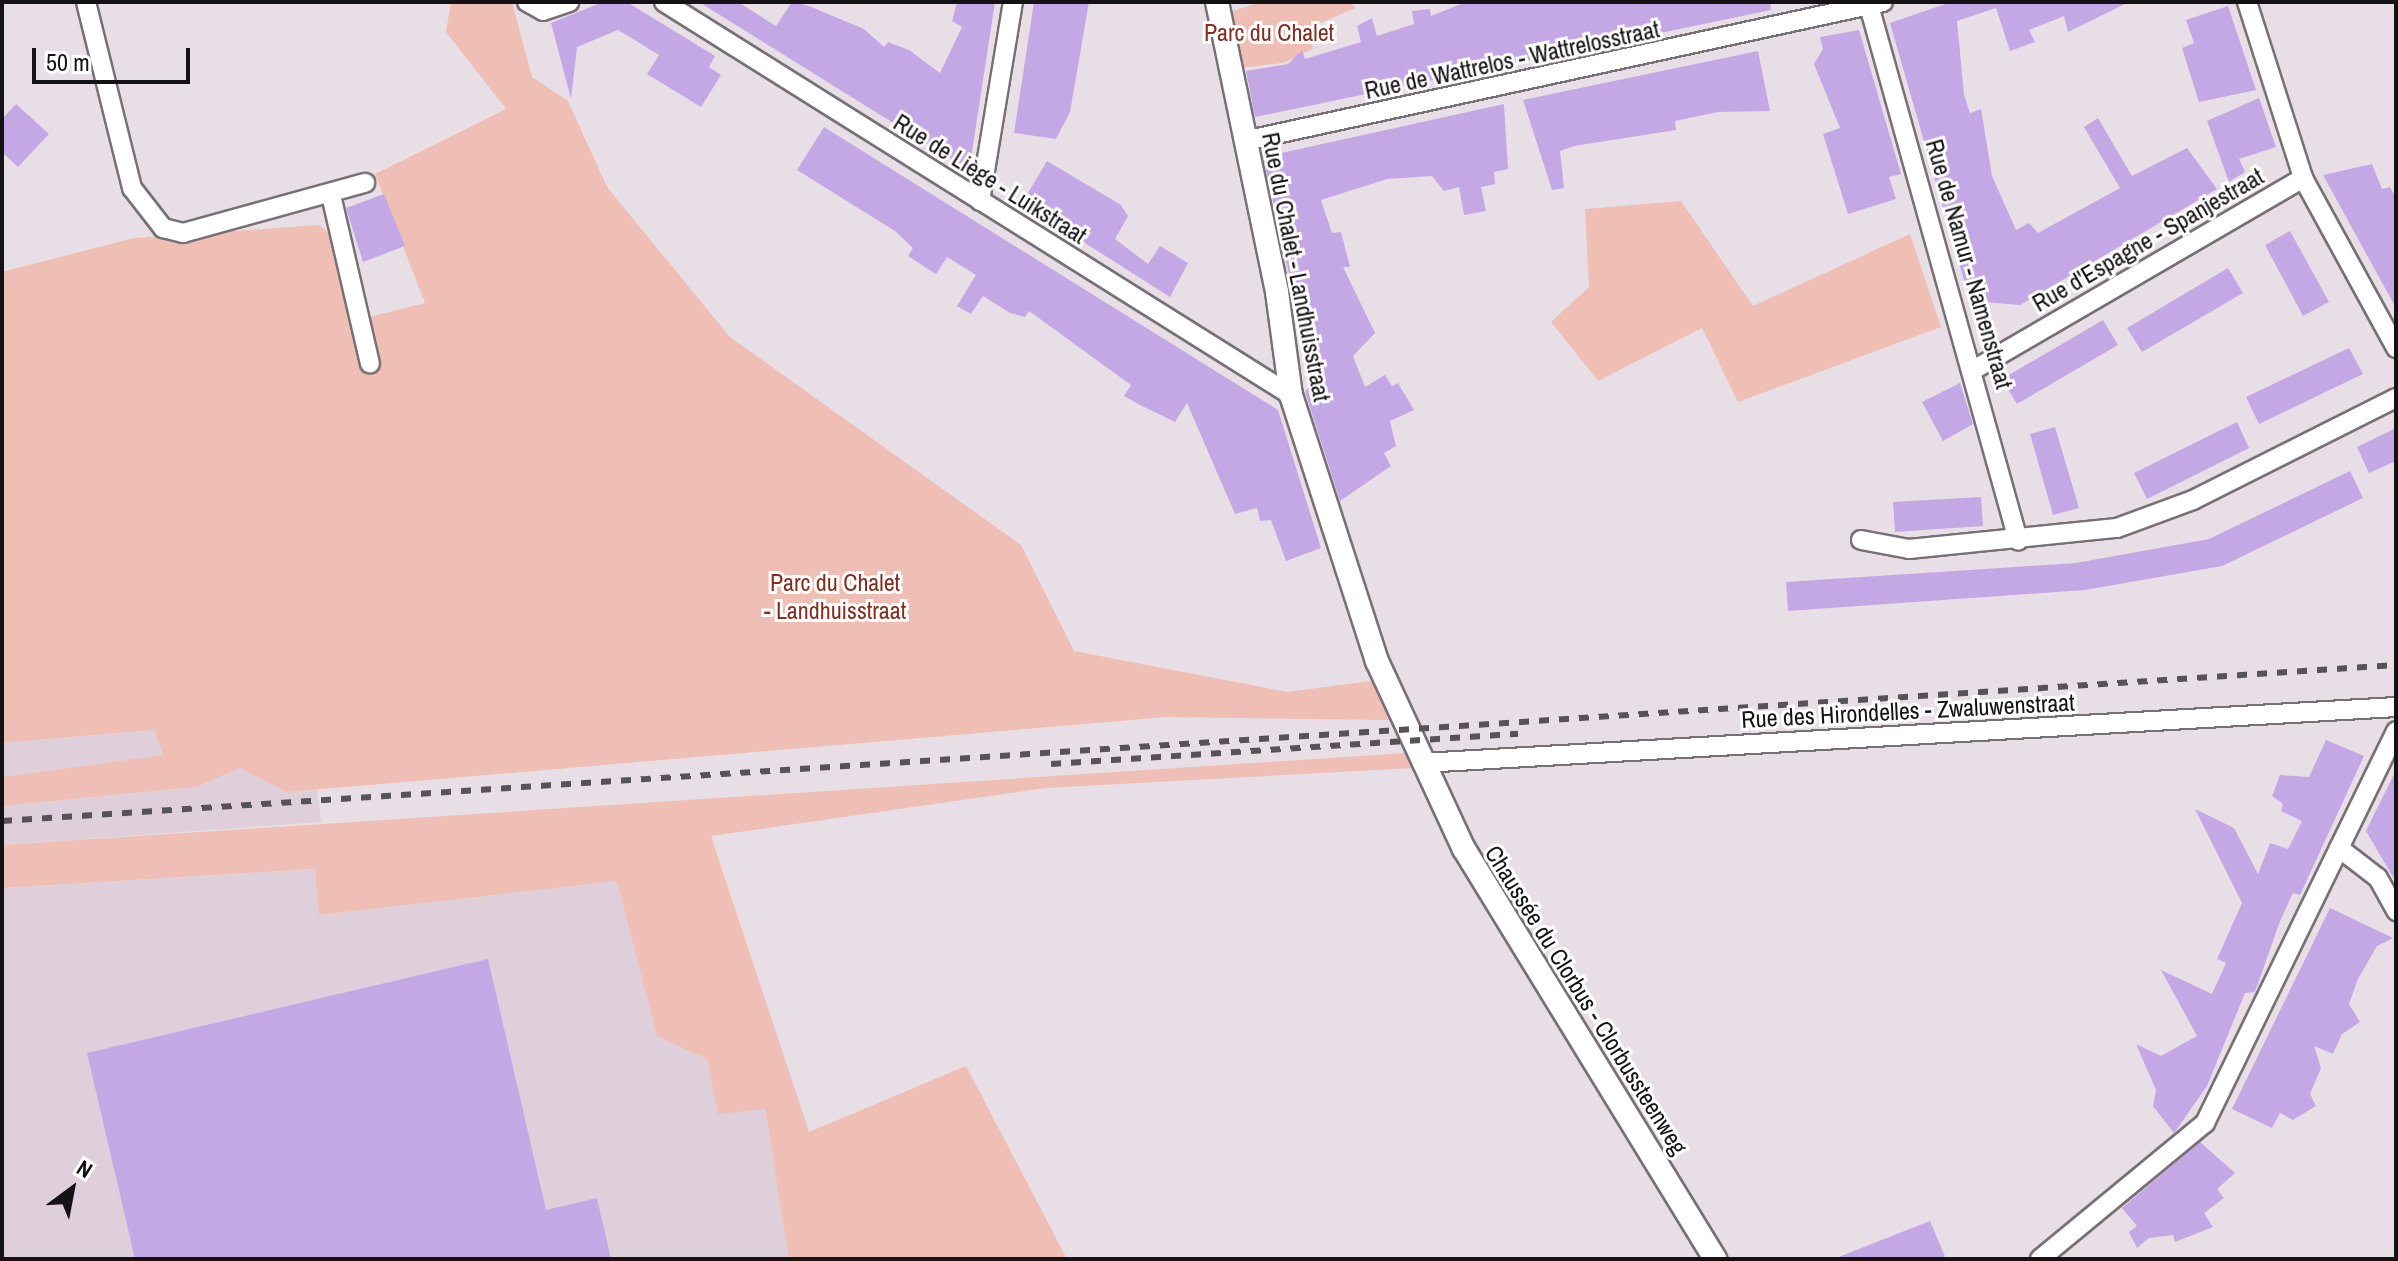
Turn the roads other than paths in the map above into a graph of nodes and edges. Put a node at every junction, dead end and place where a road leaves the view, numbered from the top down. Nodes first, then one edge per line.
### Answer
1 (86, 2) edge
2 (569, 2) edge
3 (664, 2) edge
4 (1013, 2) edge
5 (1217, 2) edge
6 (2247, 2) edge
7 (1874, 3) edge
8 (535, 7) edge
9 (1244, 141) junction
10 (2303, 178) junction
11 (365, 183) dead end
12 (331, 195) junction
13 (980, 201) junction
14 (2396, 348) edge
15 (370, 364) dead end
16 (1975, 369) junction
17 (1291, 395) junction
18 (2396, 398) edge
19 (1861, 540) dead end
20 (2018, 540) junction
21 (2396, 707) edge
22 (2396, 731) edge
23 (1422, 763) junction
24 (2339, 848) junction
25 (2396, 911) edge
26 (1715, 1259) edge
27 (2040, 1259) edge

1 - 12 street
2 - 8 street
3 - 13 street, Rue de Liège - Luikstraat
4 - 13 street
5 - 9 street, Rue du Chalet - Landhuisstraat
6 - 10 street
7 - 9 street, Rue de Wattrelos - Wattrelosstraat
7 - 16 street, Rue de Namur - Namenstraat
9 - 17 street, Rue du Chalet - Landhuisstraat
10 - 14 street
10 - 16 street, Rue d'Espagne - Spanjestraat
11 - 12 street
12 - 15 street
13 - 17 street, Rue de Liège - Luikstraat
16 - 20 street, Rue de Namur - Namenstraat
17 - 23 street, Rue du Chalet - Landhuisstraat
18 - 20 street
19 - 20 street
21 - 23 street, Rue des Hirondelles - Zwaluwenstraat
22 - 24 street
23 - 26 street, Chaussée du Clorbus - Clorbussteenweg
24 - 25 street
24 - 27 street

